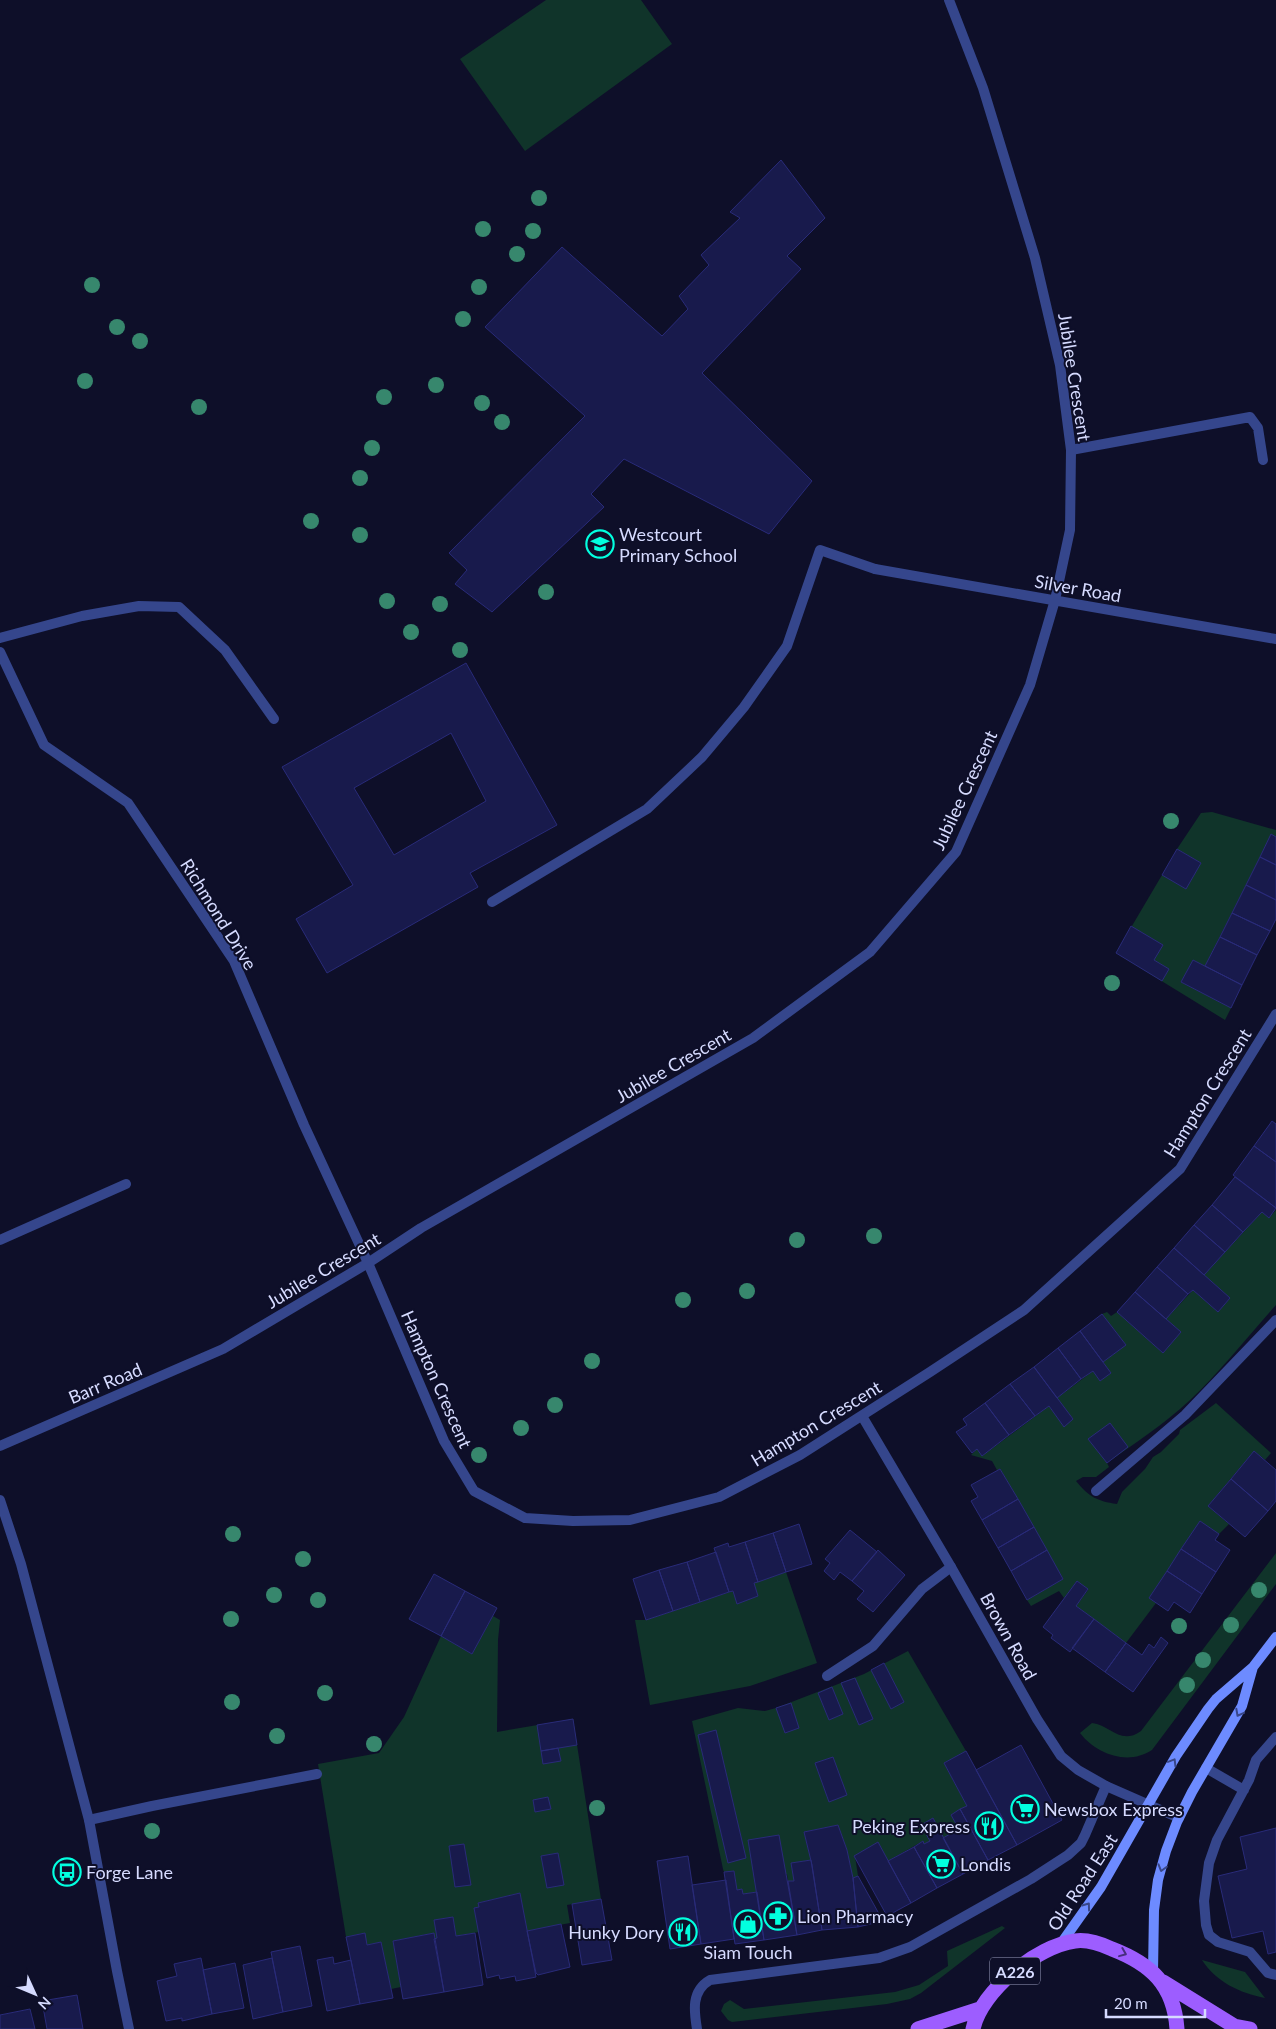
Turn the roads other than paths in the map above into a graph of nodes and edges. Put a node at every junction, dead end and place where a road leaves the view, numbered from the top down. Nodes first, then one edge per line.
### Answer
1 (949, 0) edge
2 (1071, 450) junction
3 (1263, 460) dead end
4 (1055, 600) junction
5 (0, 638) edge
6 (1276, 639) edge
7 (0, 652) edge
8 (274, 719) dead end
9 (492, 902) dead end
10 (1276, 1014) edge
11 (126, 1184) dead end
12 (0, 1240) edge
13 (368, 1263) junction
14 (1276, 1320) edge
15 (223, 1349) joint
16 (862, 1416) junction
17 (0, 1446) edge
18 (1096, 1491) dead end
19 (0, 1500) edge
20 (951, 1567) junction
21 (1276, 1637) edge
22 (1253, 1667) junction
23 (827, 1676) dead end
24 (1276, 1738) edge
25 (1206, 1768) junction
26 (317, 1774) dead end
27 (1106, 1786) junction
28 (1244, 1790) junction
29 (1149, 1804) junction
30 (1179, 1818) junction
31 (89, 1820) junction
32 (1059, 1946) junction
33 (1276, 1975) edge
34 (1157, 1977) junction
35 (980, 2009) junction
36 (129, 2029) edge
37 (696, 2029) edge
38 (918, 2029) edge
39 (973, 2029) edge
40 (1177, 2029) edge
41 (1250, 2029) edge

1 - 2 street, Jubilee Crescent
2 - 3 street
2 - 4 street, Jubilee Crescent
4 - 6 street, Silver Road
4 - 9 street, Silver Road
4 - 13 street, Jubilee Crescent
5 - 8 street
7 - 13 street, Richmond Drive
10 - 16 street, Hampton Crescent
11 - 12 street
13 - 15 street, Jubilee Crescent
13 - 16 street, Hampton Crescent
14 - 18 street
15 - 17 street, Barr Road
16 - 20 street, Brown Road
19 - 31 street
20 - 23 street
20 - 27 street, Brown Road
21 - 22 main road, Old Road East
22 -> 25 main road, Old Road East
29 -> 22 main road, Old Road East
24 - 28 street
25 - 28 street
25 - 30 main road, Old Road East
26 - 31 street
27 - 29 street, Brown Road
27 - 37 street
28 - 33 street
29 - 30 street, Brown Road
32 -> 29 main road, Old Road East
30 -> 34 main road, Old Road East
31 - 36 street
32 -> 34 main road, A226
32 - 35 main road, A226
34 - 40 main road, A226
34 - 41 main road
35 - 38 main road
35 - 39 main road, A226

